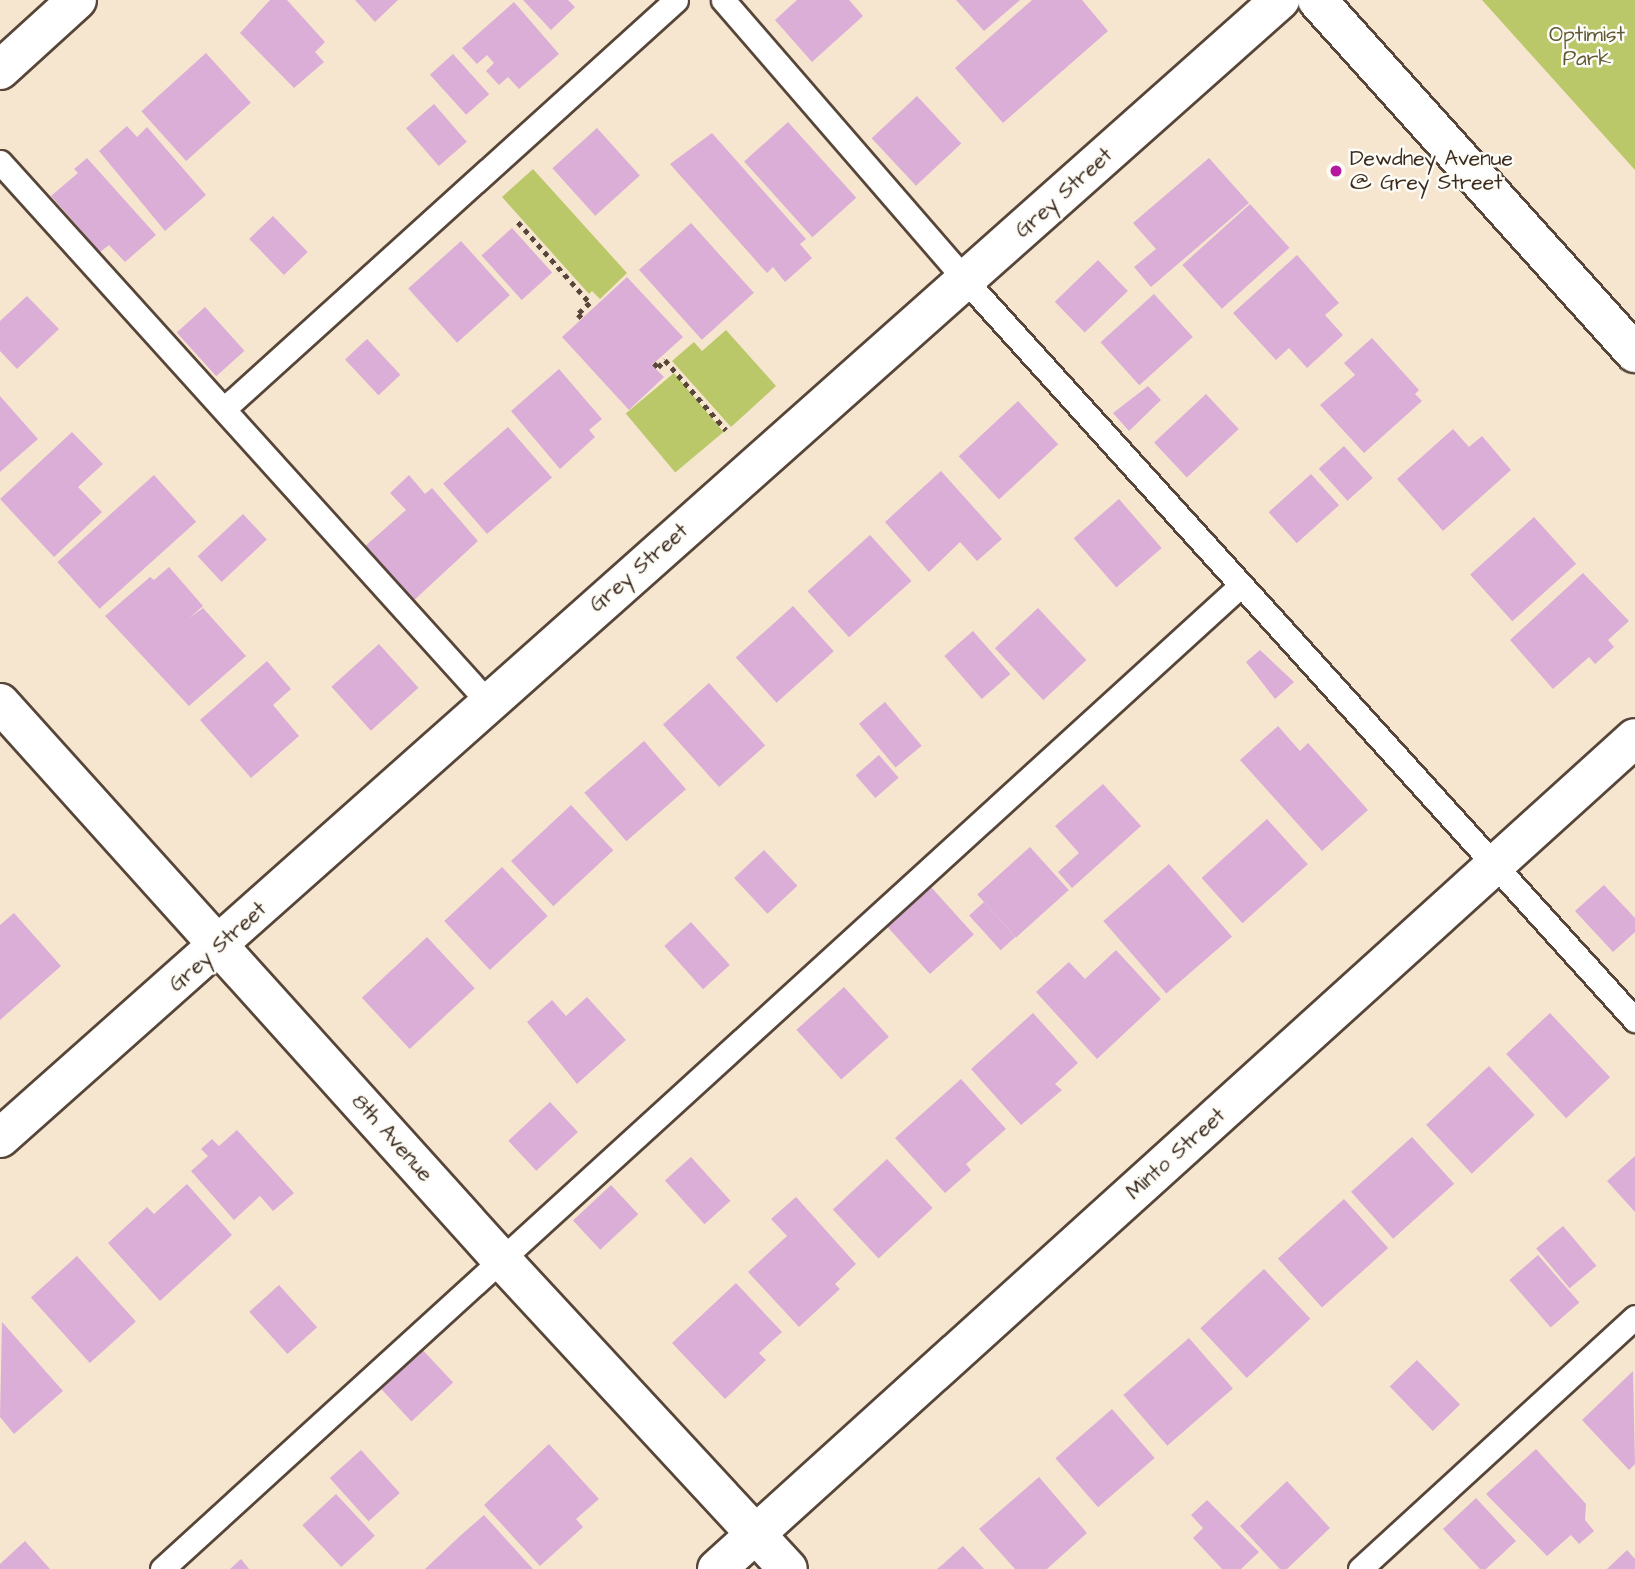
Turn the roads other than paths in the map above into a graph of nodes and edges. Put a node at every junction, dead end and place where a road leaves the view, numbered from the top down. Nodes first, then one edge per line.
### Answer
1 (77, 0) edge
2 (676, 0) edge
3 (723, 0) edge
4 (1280, 0) edge
5 (1317, 0) edge
6 (0, 70) edge
7 (0, 162) edge
8 (967, 281) junction
9 (1635, 353) edge
10 (225, 408) junction
11 (1240, 586) junction
12 (488, 702) junction
13 (0, 703) edge
14 (1635, 738) edge
15 (1492, 867) junction
16 (221, 946) junction
17 (1635, 1020) edge
18 (0, 1138) edge
19 (499, 1257) junction
20 (1635, 1317) edge
21 (756, 1534) junction
22 (162, 1569) edge
23 (717, 1569) edge
24 (788, 1569) edge
25 (1360, 1569) edge

1 - 6 street
2 - 10 lane
3 - 8 lane
4 - 8 street, Grey Street
5 - 9 street
7 - 10 lane
8 - 11 lane
8 - 12 street, Grey Street
10 - 12 lane
11 - 15 lane
11 - 19 lane
12 - 16 street, Grey Street
13 - 16 street, 8th Avenue
14 - 15 street, Minto Street
15 - 17 lane
15 - 21 street, Minto Street
16 - 18 street, Grey Street
16 - 19 street, 8th Avenue
19 - 21 street, 8th Avenue
19 - 22 lane
20 - 25 lane
21 - 23 street, Minto Street
21 - 24 street, 8th Avenue

